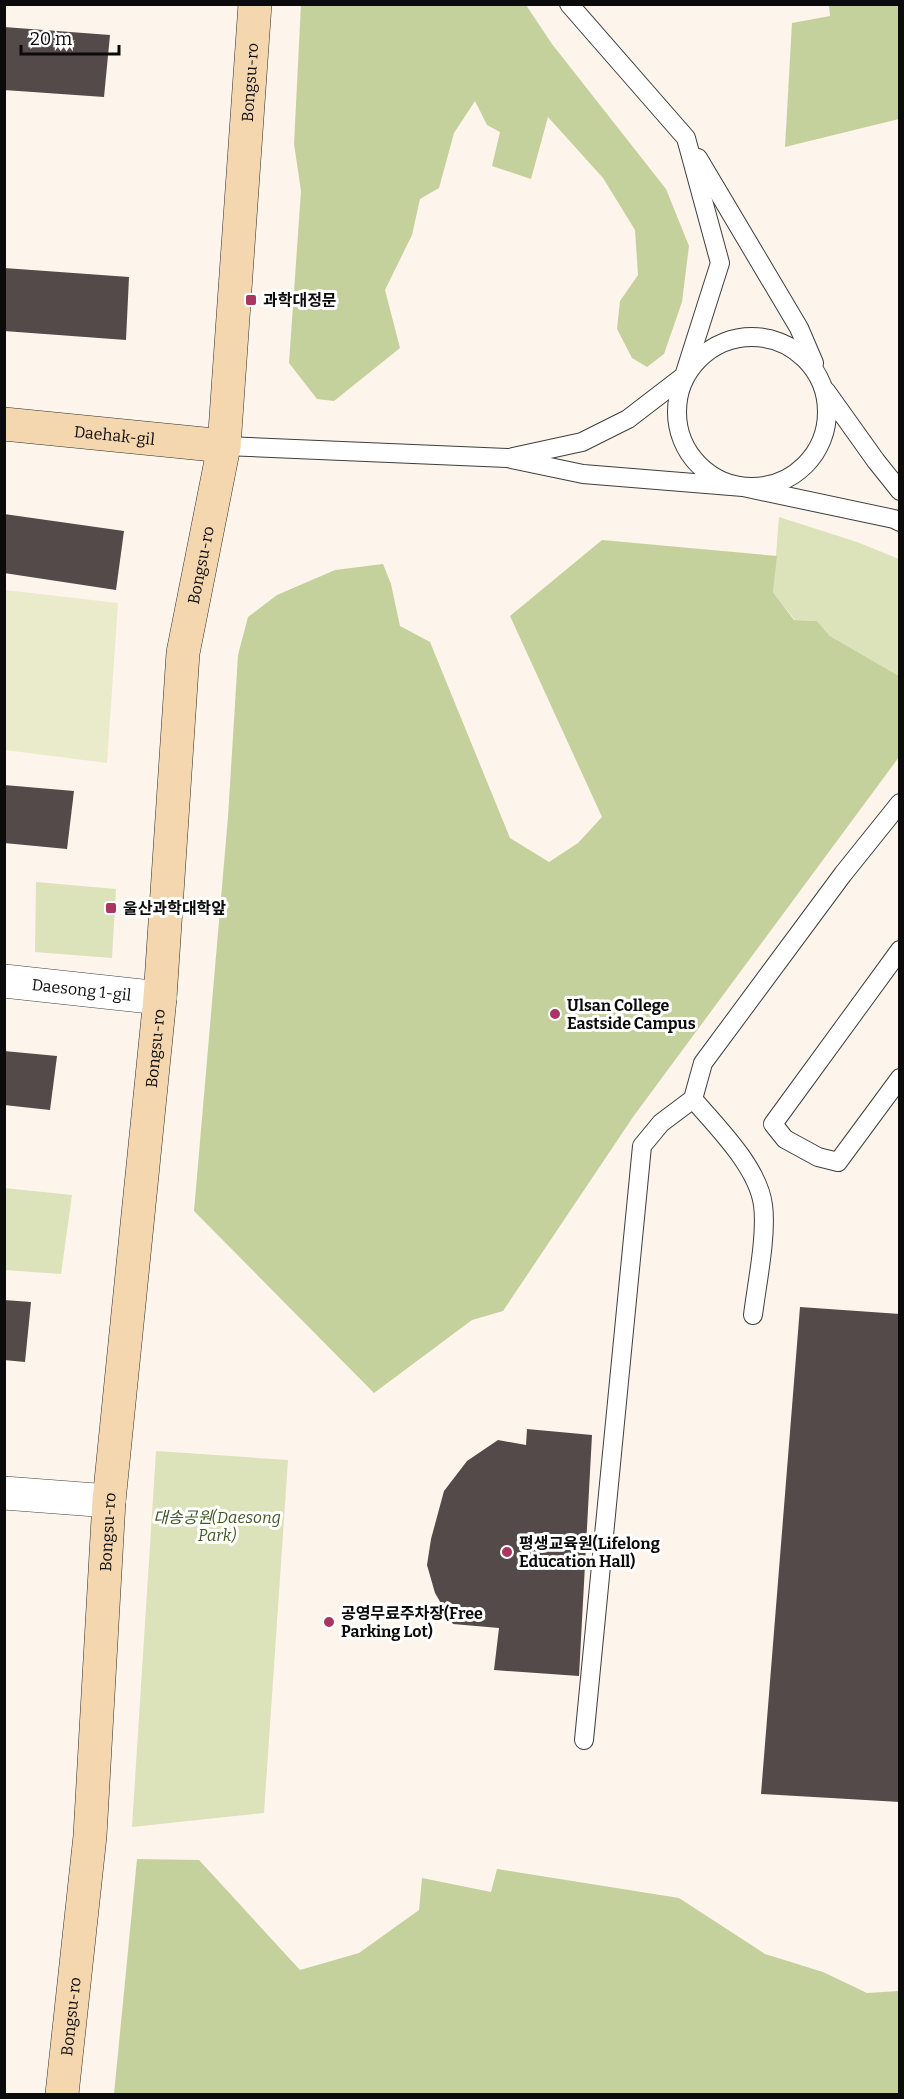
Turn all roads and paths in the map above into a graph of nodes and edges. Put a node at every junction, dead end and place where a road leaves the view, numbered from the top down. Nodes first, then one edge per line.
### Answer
1 (255, 4) edge
2 (568, 4) edge
3 (686, 138) junction
4 (684, 376) junction
5 (824, 388) junction
6 (4, 424) edge
7 (224, 446) junction
8 (507, 458) junction
9 (742, 487) junction
10 (900, 491) edge
11 (900, 522) edge
12 (900, 803) edge
13 (900, 950) edge
14 (4, 981) edge
15 (160, 998) junction
16 (900, 1078) edge
17 (693, 1099) junction
18 (753, 1315) dead end
19 (4, 1493) edge
20 (109, 1501) junction
21 (584, 1740) dead end
22 (62, 2094) edge

1 - 7 main road, Bongsu-ro
2 - 3 lane
3 - 4 lane
3 - 5 lane
4 - 5 lane
4 - 8 lane
4 - 9 lane
5 - 9 lane
5 - 10 lane
6 - 7 main road, Daehak-gil
7 - 8 lane
7 - 15 main road, Bongsu-ro
8 - 9 lane
9 - 11 lane
12 - 17 lane
13 - 16 lane
14 - 15 street, Daesong 1-gil
15 - 20 main road, Bongsu-ro
17 - 18 lane
17 - 21 lane
19 - 20 street
20 - 22 main road, Bongsu-ro

